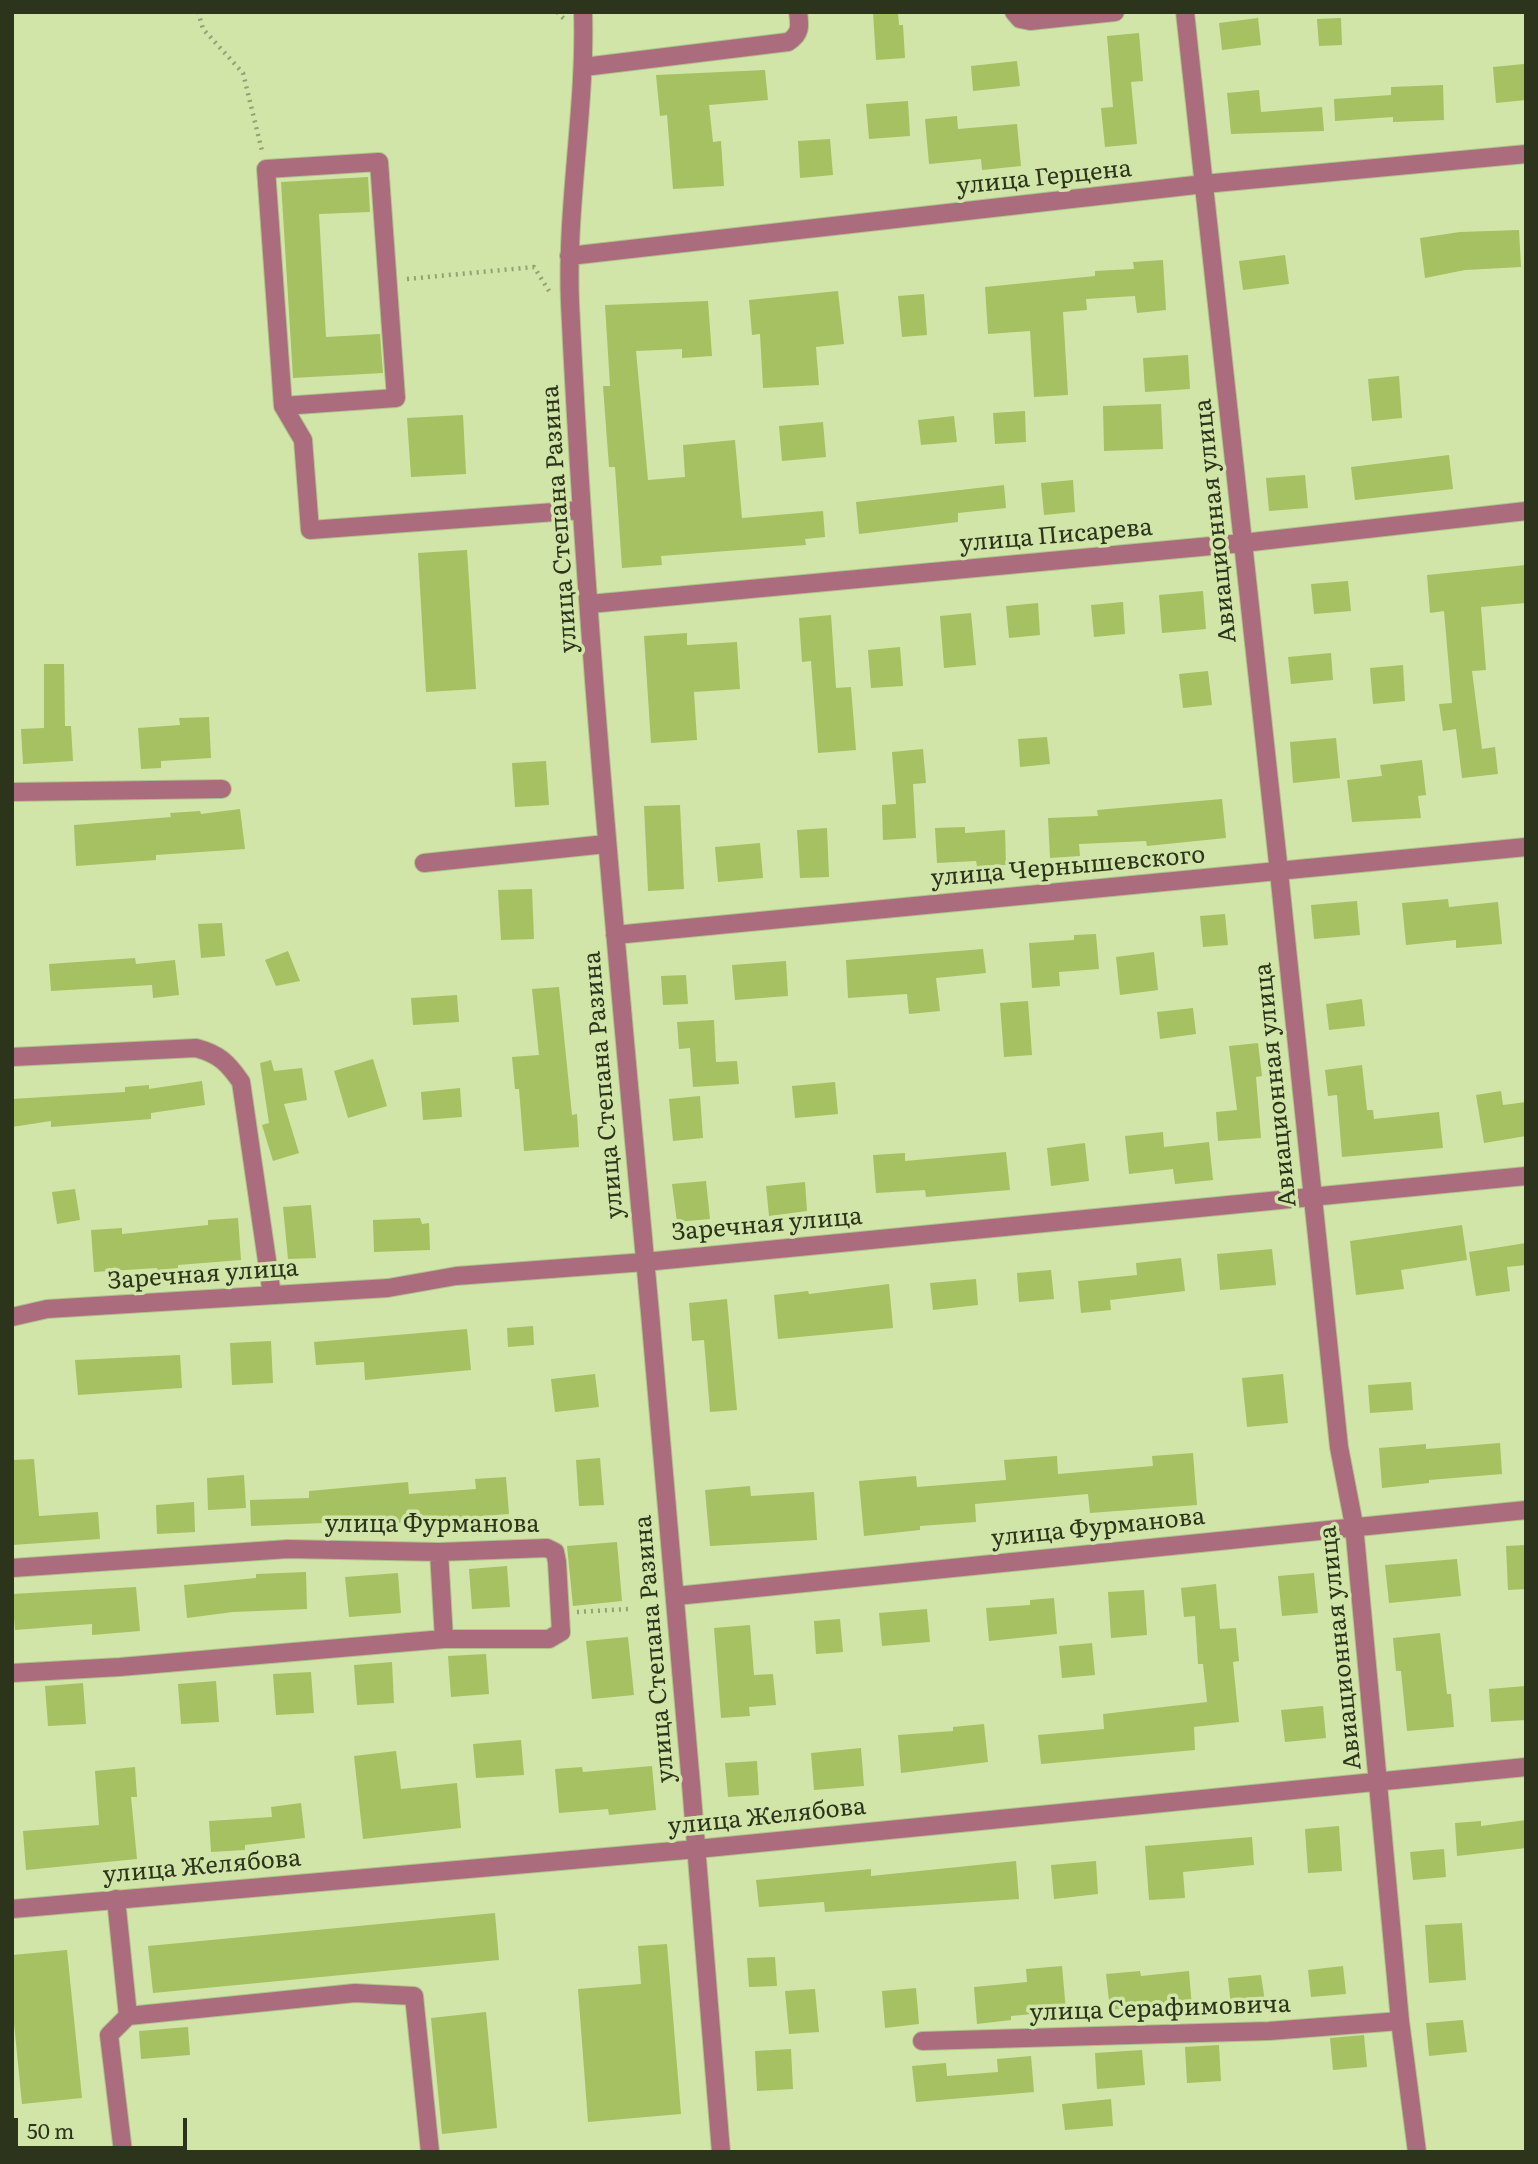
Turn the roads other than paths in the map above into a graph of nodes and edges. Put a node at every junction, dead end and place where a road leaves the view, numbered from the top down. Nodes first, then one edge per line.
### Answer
1 (583, 12) edge
2 (798, 12) edge
3 (1014, 12) edge
4 (1115, 12) edge
5 (1185, 12) edge
6 (584, 67) junction
7 (1526, 154) edge
8 (1204, 184) junction
9 (569, 256) junction
10 (283, 406) junction
11 (582, 510) junction
12 (1526, 511) edge
13 (1243, 543) junction
14 (590, 604) junction
15 (222, 789) dead end
16 (12, 792) edge
17 (606, 844) junction
18 (1526, 847) edge
19 (424, 863) dead end
20 (1279, 872) junction
21 (615, 935) junction
22 (12, 1057) edge
23 (1526, 1176) edge
24 (1312, 1198) junction
25 (645, 1262) junction
26 (272, 1295) junction
27 (12, 1317) edge
28 (1526, 1510) edge
29 (1354, 1525) junction
30 (439, 1552) junction
31 (12, 1568) edge
32 (676, 1597) junction
33 (444, 1639) junction
34 (12, 1673) edge
35 (1526, 1767) edge
36 (1379, 1781) junction
37 (697, 1849) junction
38 (116, 1899) junction
39 (12, 1909) edge
40 (128, 2016) junction
41 (1400, 2021) junction
42 (922, 2041) dead end
43 (123, 2152) edge
44 (430, 2152) edge
45 (721, 2152) edge
46 (1417, 2152) edge

1 - 6 street, улица Степана Разина
2 - 6 street
3 - 4 street
5 - 8 street, Авиационная улица
6 - 9 street, улица Степана Разина
7 - 8 street, улица Герцена
8 - 9 street, улица Герцена
8 - 13 street, Авиационная улица
9 - 11 street, улица Степана Разина
10 - 10 street
10 - 11 street
11 - 14 street, улица Степана Разина
12 - 13 street, улица Писарева
13 - 14 street, улица Писарева
13 - 20 street, Авиационная улица
14 - 17 street, улица Степана Разина
15 - 16 street
17 - 19 street
17 - 21 street, улица Степана Разина
18 - 20 street, улица Чернышевского
20 - 21 street, улица Чернышевского
20 - 24 street, Авиационная улица
21 - 25 street, улица Степана Разина
22 - 26 street
23 - 24 street, Заречная улица
24 - 25 street, Заречная улица
24 - 29 street, Авиационная улица
25 - 26 street, Заречная улица
25 - 32 street, улица Степана Разина
26 - 27 street, Заречная улица
28 - 29 street, улица Фурманова
29 - 32 street, улица Фурманова
29 - 36 street, Авиационная улица
30 - 31 street, улица Фурманова
30 - 33 street
30 - 33 street, улица Фурманова
32 - 37 street, улица Степана Разина
33 - 34 street
35 - 36 street, улица Желябова
36 - 37 street, улица Желябова
36 - 41 street, Авиационная улица
37 - 38 street, улица Желябова
37 - 45 street, улица Степана Разина
38 - 39 street, улица Желябова
38 - 40 street
40 - 43 street
40 - 44 street
41 - 42 street, улица Серафимовича
41 - 46 street, Авиационная улица

